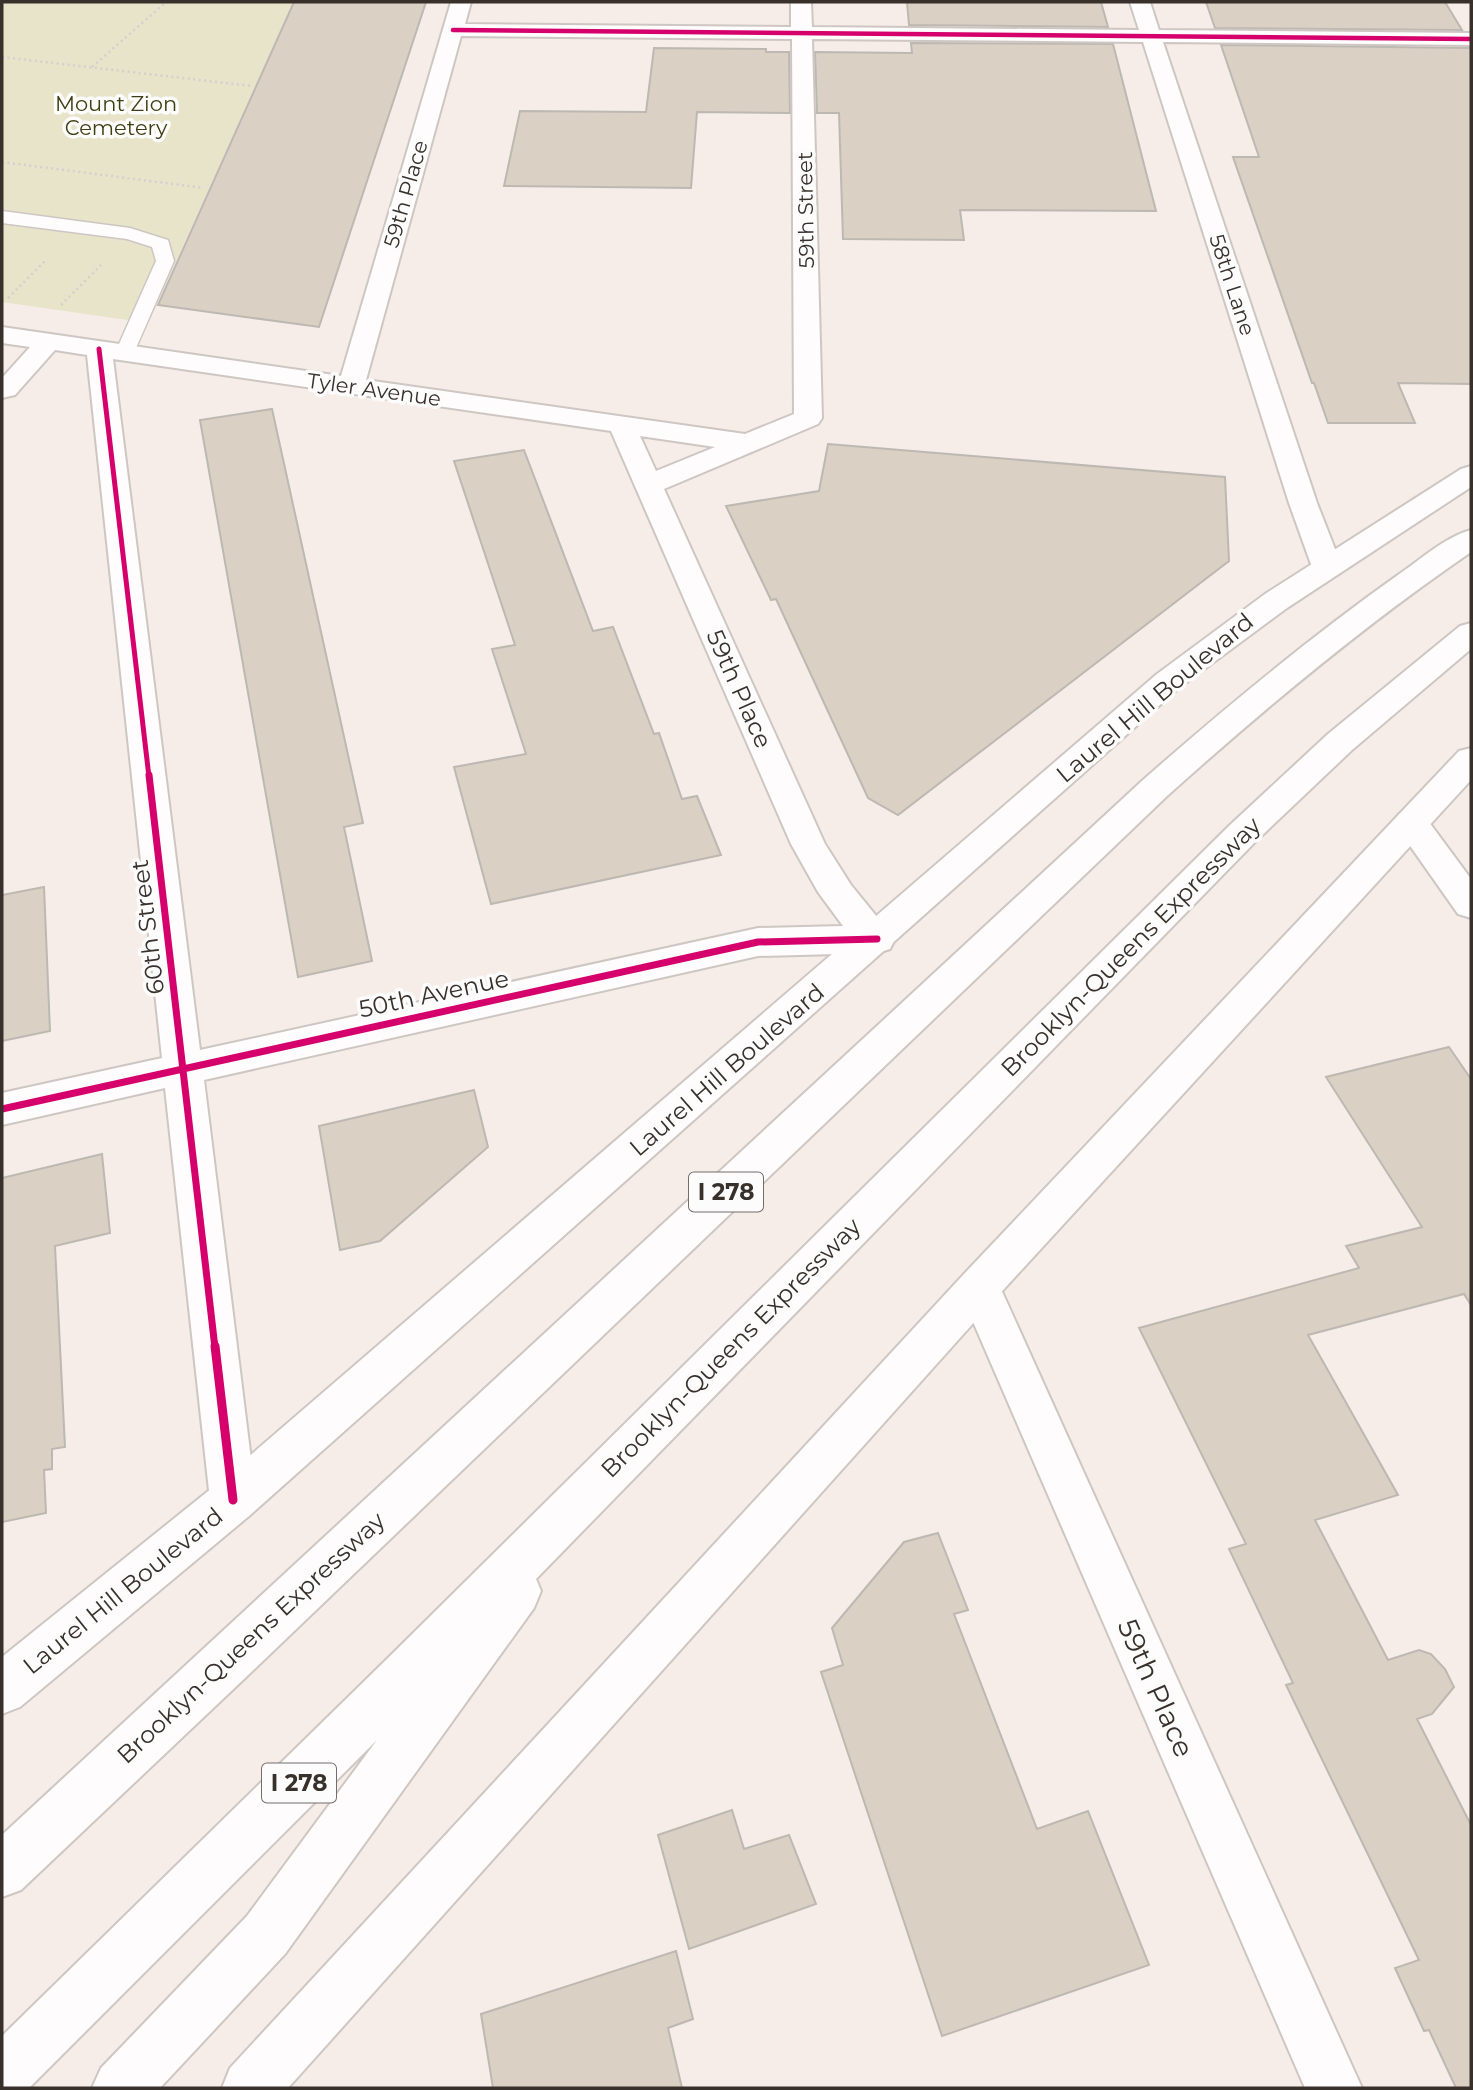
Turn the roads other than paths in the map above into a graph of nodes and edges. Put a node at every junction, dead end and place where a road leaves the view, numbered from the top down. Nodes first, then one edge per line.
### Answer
1 (461, 2) edge
2 (801, 2) edge
3 (1140, 2) edge
4 (453, 30) junction
5 (801, 33) junction
6 (1150, 36) junction
7 (1471, 38) edge
8 (2, 217) edge
9 (2, 335) edge
10 (48, 342) junction
11 (112, 351) junction
12 (351, 386) junction
13 (2, 390) edge
14 (622, 426) junction
15 (747, 443) junction
16 (1471, 475) edge
17 (648, 485) junction
18 (1471, 539) edge
19 (1327, 567) junction
20 (1471, 633) edge
21 (1471, 760) edge
22 (1411, 823) junction
23 (1471, 905) edge
24 (877, 939) junction
25 (183, 1069) junction
26 (2, 1109) edge
27 (979, 1287) junction
28 (592, 1487) junction
29 (233, 1500) junction
30 (2, 1689) edge
31 (2, 1871) edge
32 (2, 2075) edge
33 (265, 2080) edge
34 (121, 2088) edge
35 (1334, 2088) edge

1 - 4 main road, 59th Place
2 - 5 main road, 59th Street
3 - 6 main road, 58th Lane
4 - 5 main road
4 - 12 main road, 59th Place
5 - 6 main road
5 - 15 main road, 59th Street
6 - 7 main road
6 - 19 main road, 58th Lane
8 - 11 lane
9 - 10 main road, Tyler Avenue
10 - 11 main road, Tyler Avenue
10 - 13 main road
11 - 12 main road, Tyler Avenue
11 - 25 main road, 60th Street
12 - 14 main road, Tyler Avenue
14 - 15 main road, Tyler Avenue
14 - 17 main road, 59th Place
15 - 17 main road
16 - 19 main road, Laurel Hill Boulevard
17 - 24 main road, 59th Place
18 - 31 main road, Brooklyn-Queens Expressway / I 278
19 - 24 main road, Laurel Hill Boulevard
20 - 28 main road, Brooklyn-Queens Expressway / I 278
21 - 22 main road
22 - 23 main road
22 - 27 main road
24 - 25 main road, 50th Avenue
24 - 29 main road, Laurel Hill Boulevard
25 - 26 main road, 50th Avenue
25 - 29 main road, 60th Street
27 - 33 main road
27 - 35 main road, 59th Place
28 - 32 main road, Brooklyn-Queens Expressway / I 278
28 - 34 main road
29 - 30 main road, Laurel Hill Boulevard

